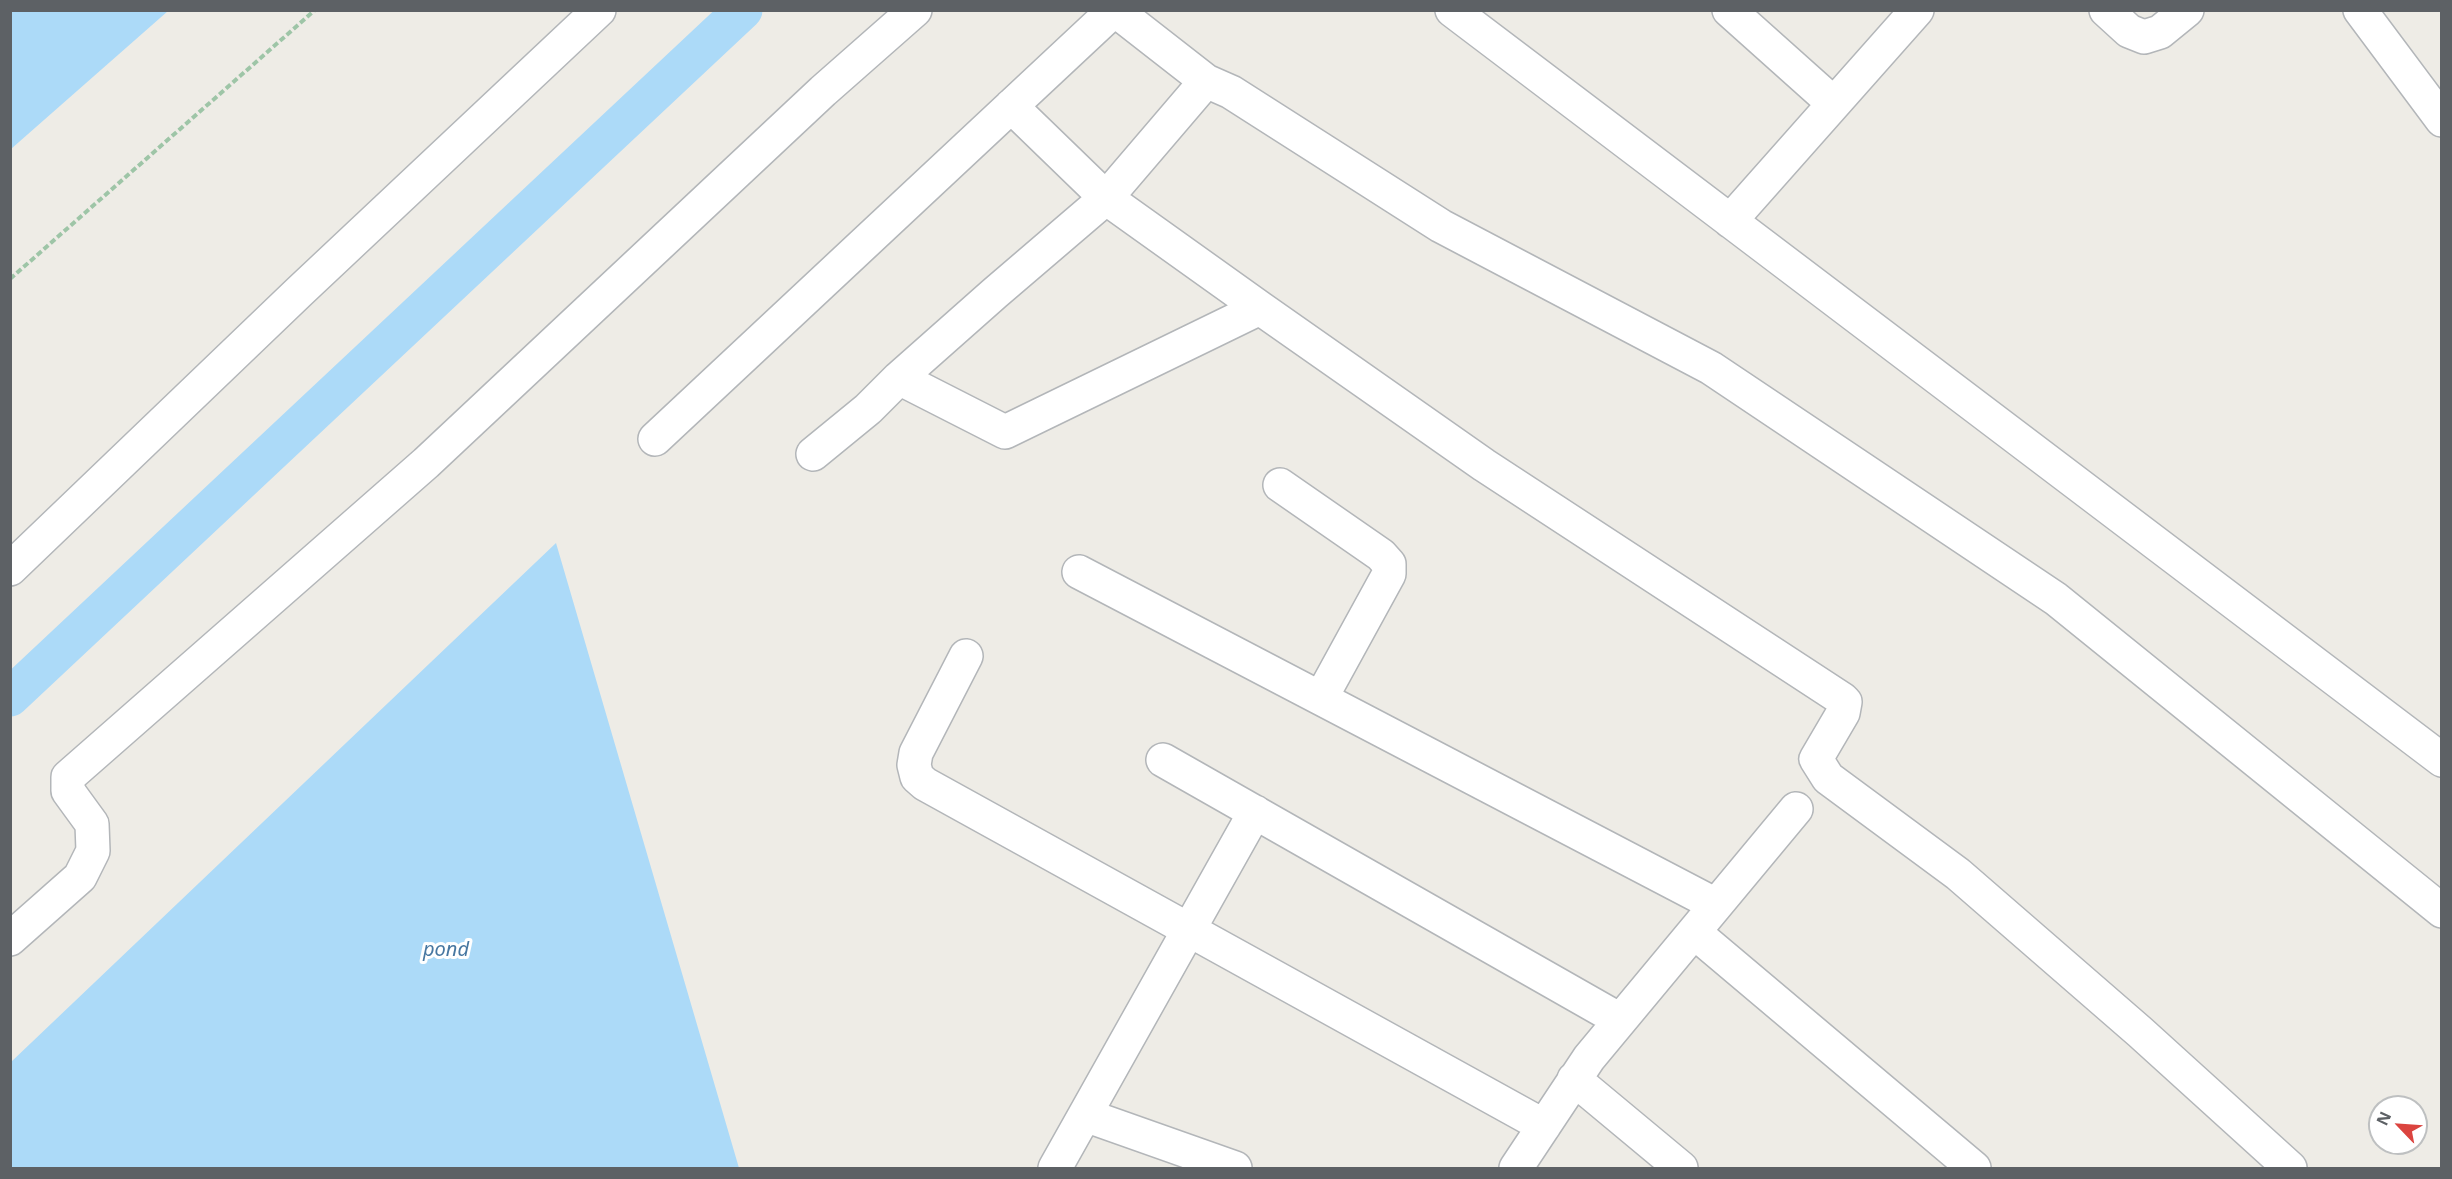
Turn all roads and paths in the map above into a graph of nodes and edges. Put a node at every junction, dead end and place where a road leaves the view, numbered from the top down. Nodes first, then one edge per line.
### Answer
1 (315, 10) edge
2 (599, 10) edge
3 (915, 10) edge
4 (1114, 10) edge
5 (1452, 10) edge
6 (1729, 10) edge
7 (1917, 10) edge
8 (2106, 10) edge
9 (2187, 10) edge
10 (2360, 10) edge
11 (1206, 81) junction
12 (1833, 103) junction
13 (1011, 106) junction
14 (2442, 120) edge
15 (1106, 198) junction
16 (1730, 221) junction
17 (10, 279) edge
18 (1260, 308) junction
19 (899, 378) junction
20 (655, 439) dead end
21 (813, 454) dead end
22 (1280, 484) dead end
23 (10, 569) edge
24 (1079, 572) dead end
25 (966, 656) dead end
26 (1321, 698) junction
27 (1163, 760) dead end
28 (2442, 760) edge
29 (1796, 809) dead end
30 (1255, 813) junction
31 (1716, 905) junction
32 (2442, 911) edge
33 (1190, 929) junction
34 (1694, 932) junction
35 (10, 939) edge
36 (1620, 1020) junction
37 (1574, 1079) junction
38 (1084, 1115) junction
39 (1544, 1125) junction
40 (1055, 1168) edge
41 (1235, 1168) edge
42 (1516, 1168) edge
43 (1681, 1168) edge
44 (1974, 1168) edge
45 (2290, 1168) edge

1 - 17 path
2 - 23 street
3 - 35 street
4 - 11 street
4 - 13 street
5 - 16 street
6 - 12 street
7 - 12 street
8 - 9 street
10 - 14 street
11 - 15 street
11 - 32 street
12 - 16 street
13 - 15 street
13 - 20 street
15 - 18 street
15 - 19 street
16 - 28 street
18 - 19 street
18 - 45 street
19 - 21 street
22 - 26 street
24 - 26 street
25 - 33 street
26 - 31 street
27 - 30 street
29 - 31 street
30 - 33 street
30 - 36 street
31 - 34 street
33 - 38 street
33 - 39 street
34 - 36 street
34 - 44 street
36 - 37 street
37 - 39 street
37 - 43 street
38 - 40 street
38 - 41 street
39 - 42 street

